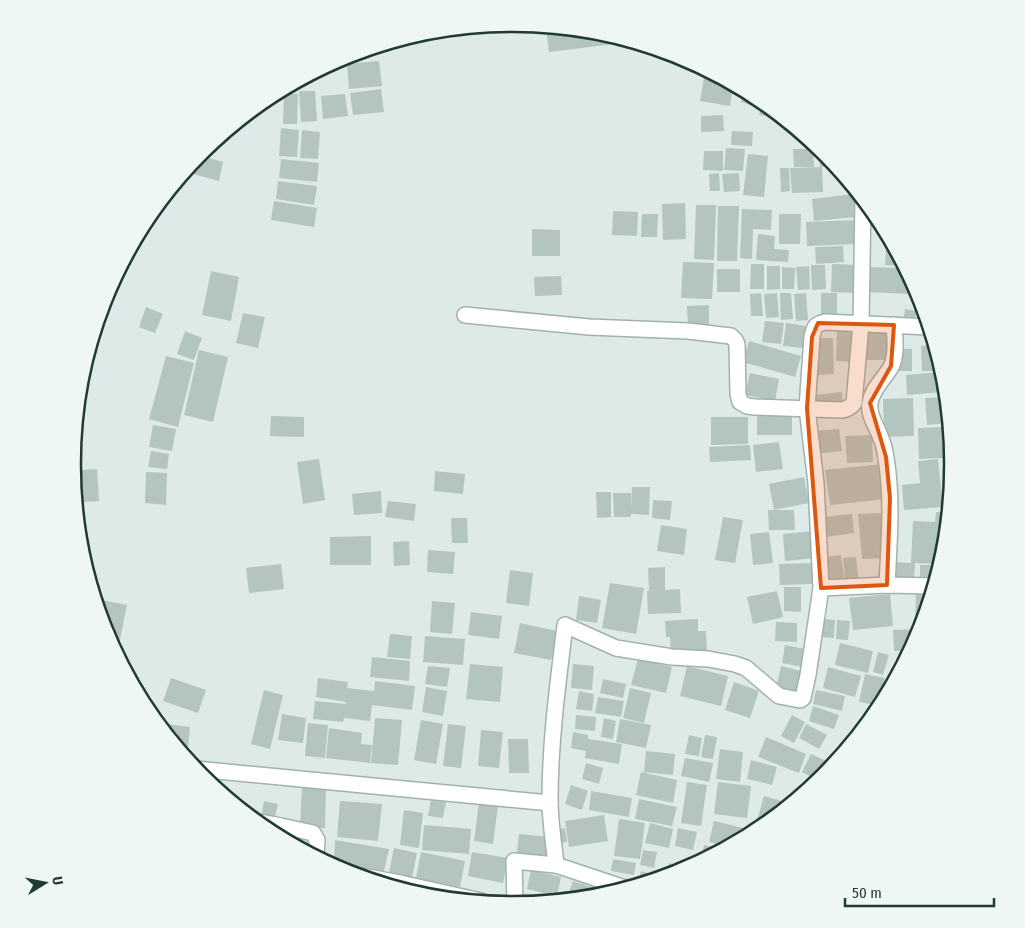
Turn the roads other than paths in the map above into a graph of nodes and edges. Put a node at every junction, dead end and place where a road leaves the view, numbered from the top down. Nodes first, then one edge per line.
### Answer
1 (863, 212) edge
2 (465, 315) dead end
3 (861, 324) junction
4 (894, 325) junction
5 (921, 327) edge
6 (807, 408) junction
7 (887, 585) junction
8 (926, 586) edge
9 (821, 588) junction
10 (208, 770) edge
11 (550, 802) junction
12 (276, 825) edge
13 (316, 848) edge
14 (556, 865) junction
15 (612, 884) edge
16 (515, 896) edge

1 - 3 street
2 - 6 street
3 - 4 street
3 - 6 street
3 - 6 street
4 - 5 street
4 - 7 street
6 - 9 street
7 - 8 street
7 - 9 street
9 - 11 street
10 - 11 street
11 - 14 street
12 - 13 street
14 - 15 street
14 - 16 street

